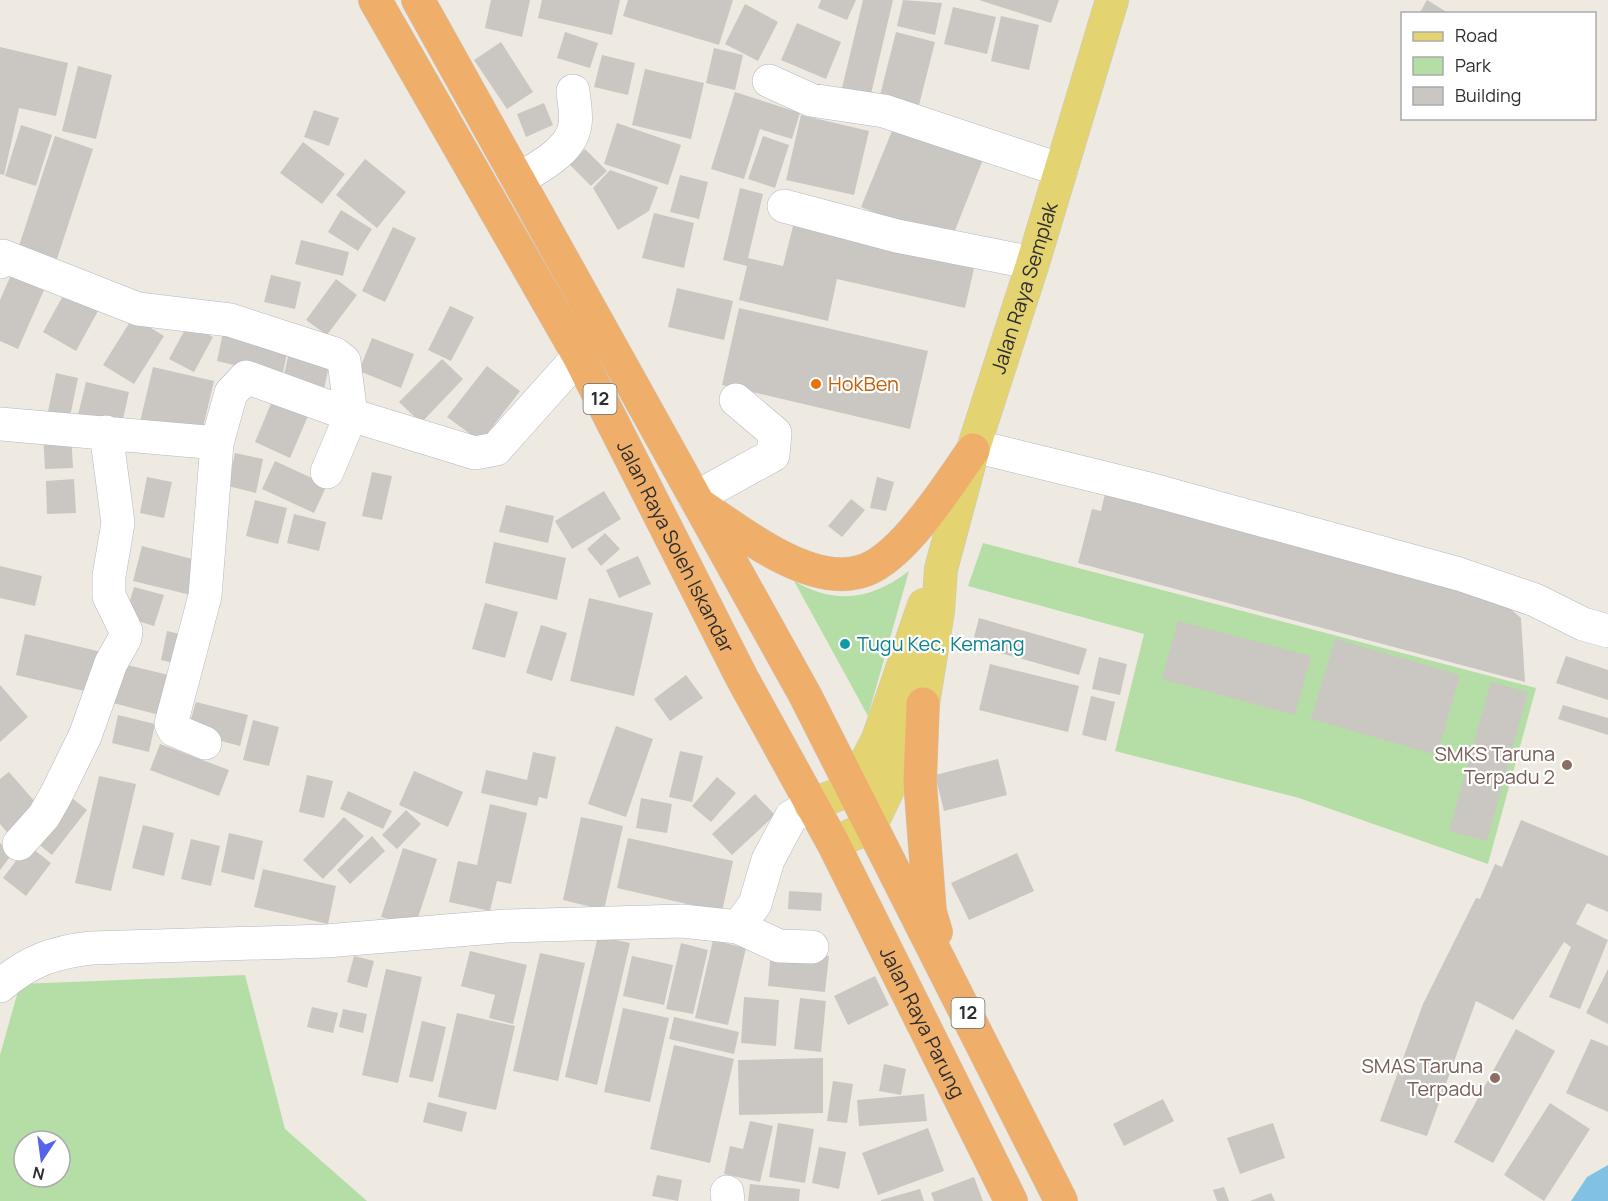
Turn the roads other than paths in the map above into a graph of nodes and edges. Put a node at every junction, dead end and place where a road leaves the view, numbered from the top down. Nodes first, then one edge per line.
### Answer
1 (375, 0) edge
2 (418, 0) edge
3 (1112, 0) edge
4 (769, 81) dead end
5 (573, 91) dead end
6 (1060, 170) junction
7 (518, 180) junction
8 (784, 206) dead end
9 (0, 262) edge
10 (1033, 263) junction
11 (579, 356) junction
12 (736, 400) dead end
13 (351, 415) junction
14 (0, 424) edge
15 (106, 432) junction
16 (218, 443) junction
17 (973, 448) junction
18 (327, 472) dead end
19 (697, 501) junction
20 (939, 574) junction
21 (1608, 631) edge
22 (923, 704) junction
23 (205, 743) dead end
24 (852, 789) junction
25 (811, 805) junction
26 (870, 827) junction
27 (833, 843) junction
28 (19, 844) dead end
29 (738, 927) junction
30 (812, 947) dead end
31 (945, 967) junction
32 (0, 986) edge
33 (1011, 1201) edge
34 (1061, 1201) edge

1 - 11 highway, Jalan Raya Soleh Iskandar / 12
2 - 7 highway, Jalan Raya Soleh Iskandar / 12
3 - 6 main road, Jalan Raya Semplak
4 - 6 street
5 - 7 street
6 - 10 main road, Jalan Raya Semplak
7 - 19 highway, Jalan Raya Soleh Iskandar / 12
8 - 10 street
9 - 13 street
10 - 17 main road, Jalan Raya Semplak
11 - 13 street
11 - 25 highway, Jalan Raya Soleh Iskandar / 12
12 - 19 street
13 - 16 street
13 - 18 street
14 - 15 street
15 - 16 street
15 - 28 street
16 - 23 street
17 - 19 highway
17 - 20 main road, Jalan Raya Semplak
17 - 21 street
19 - 24 highway, Jalan Raya Soleh Iskandar / 12
20 - 22 main road, Jalan Raya Semplak
20 - 24 main road, Jalan Raya Semplak
22 - 26 main road, Jalan Raya Semplak
22 - 31 highway, 12
24 - 25 main road
24 - 26 highway, Jalan Raya Soleh Iskandar / 12
25 - 27 highway, Jalan Raya Soleh Iskandar / 12
25 - 29 street
26 - 27 main road
26 - 31 highway, 12
27 - 33 highway, Jalan Raya Parung / 12
29 - 30 street
29 - 32 street
31 - 34 highway, 12

